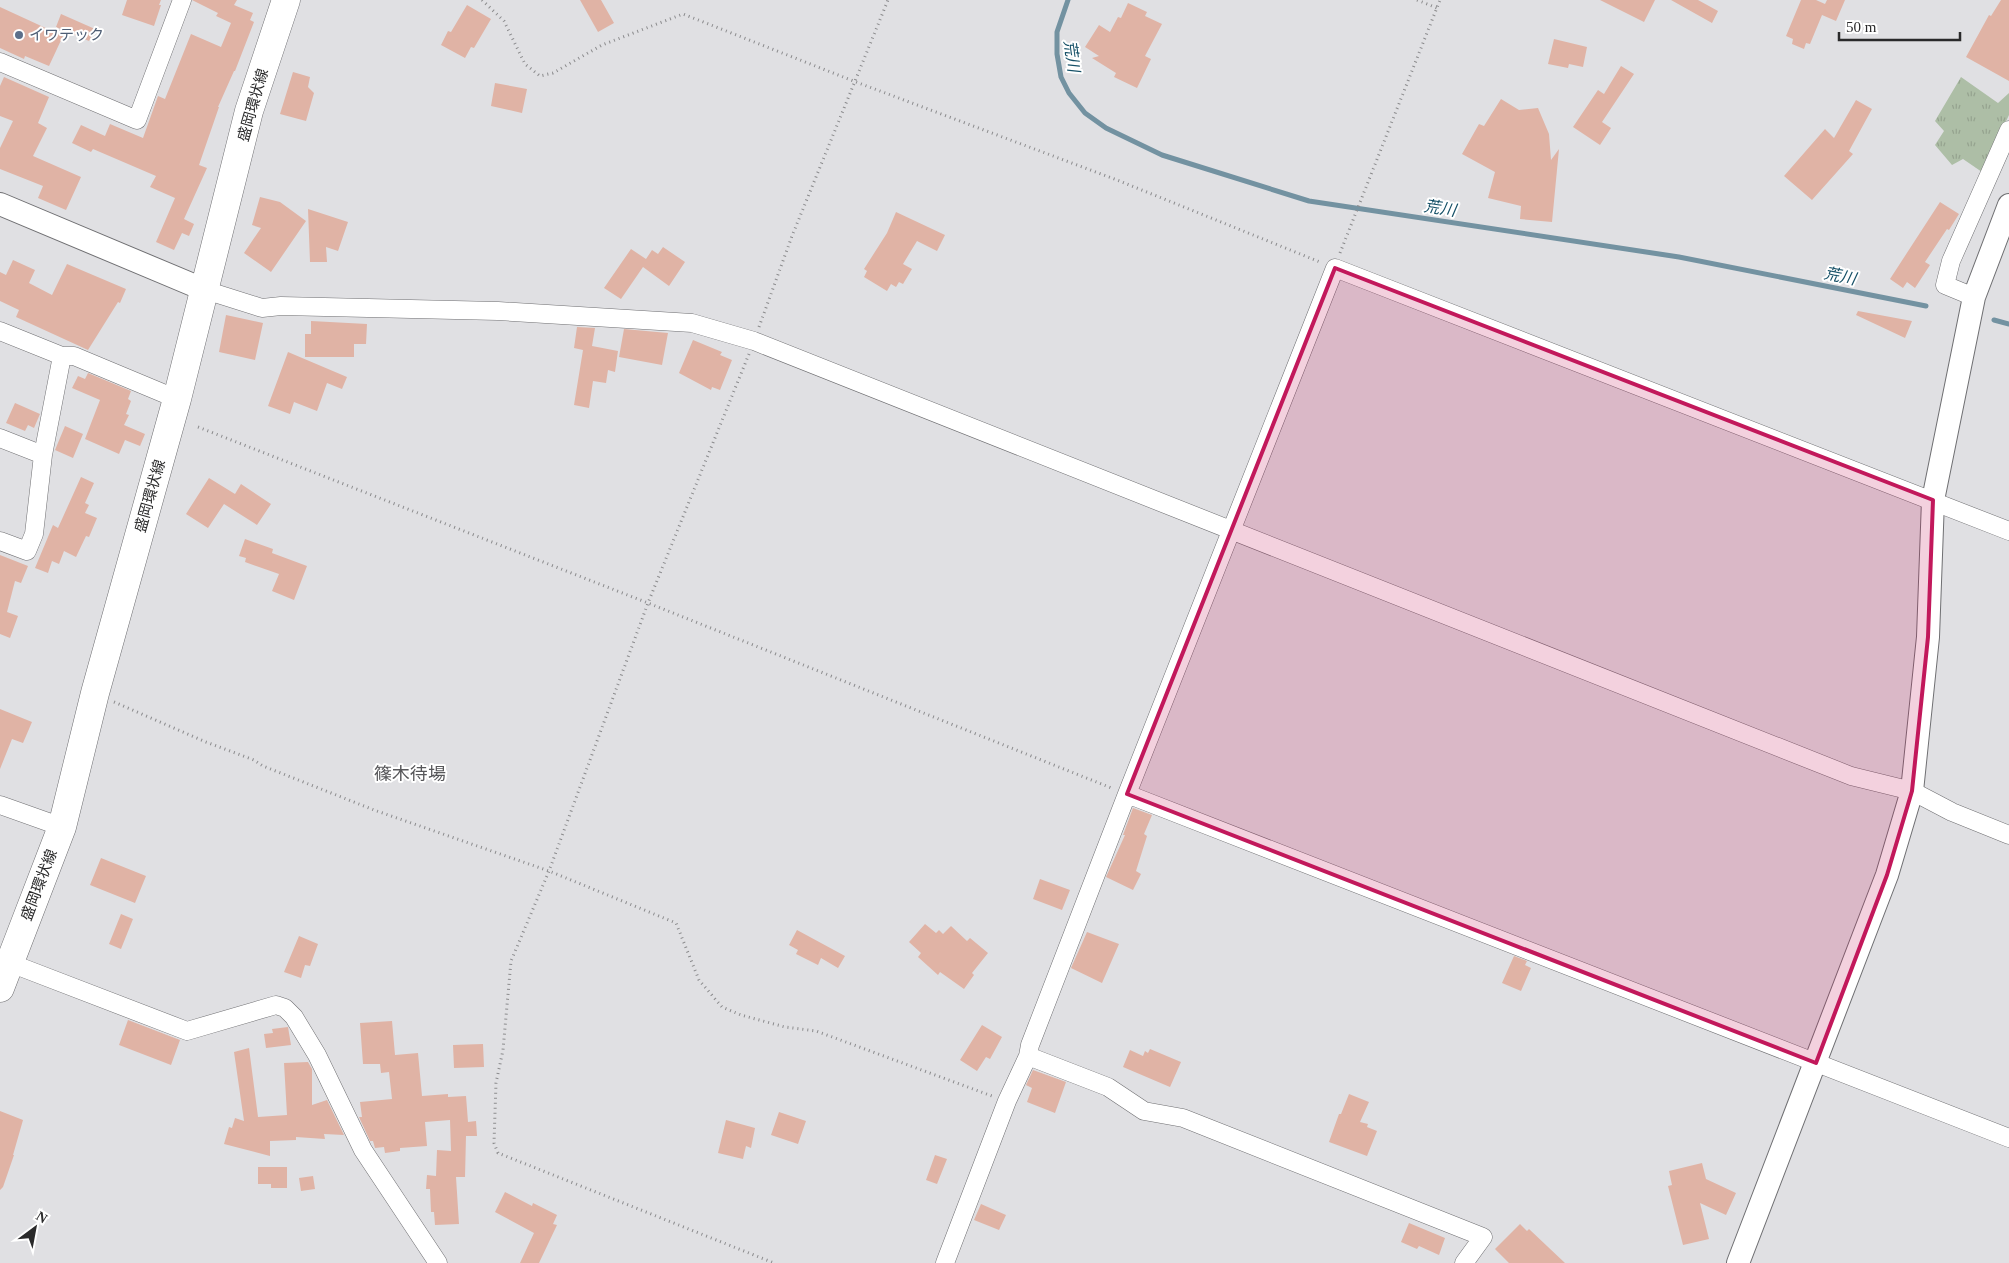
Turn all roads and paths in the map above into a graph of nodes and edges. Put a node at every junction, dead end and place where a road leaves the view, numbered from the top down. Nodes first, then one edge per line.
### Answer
1 (182, 0) edge
2 (285, 0) edge
3 (482, 0) edge
4 (888, 0) edge
5 (1417, 0) edge
6 (1440, 0) edge
7 (1437, 8) junction
8 (0, 62) edge
9 (856, 82) junction
10 (2009, 130) edge
11 (0, 204) edge
12 (2009, 205) edge
13 (1335, 268) junction
14 (205, 290) junction
15 (1974, 297) junction
16 (0, 331) edge
17 (754, 341) junction
18 (62, 356) junction
19 (177, 399) junction
20 (198, 427) dead end
21 (0, 438) edge
22 (42, 455) junction
23 (1933, 500) junction
24 (2009, 531) edge
25 (1231, 532) junction
26 (0, 541) edge
27 (648, 603) junction
28 (95, 693) junction
29 (1912, 791) junction
30 (1127, 794) junction
31 (0, 805) edge
32 (62, 827) junction
33 (2009, 835) edge
34 (549, 871) junction
35 (10, 963) junction
36 (0, 988) edge
37 (1028, 1056) junction
38 (1816, 1063) junction
39 (1007, 1101) junction
40 (2009, 1138) edge
41 (438, 1263) edge
42 (774, 1263) edge
43 (944, 1263) edge
44 (1464, 1263) edge
45 (1738, 1263) edge

1 - 8 street
2 - 14 main road, 盛岡環状線
3 - 9 path
4 - 9 path
5 - 7 path
6 - 7 path
7 - 13 path
9 - 13 path
9 - 17 path
10 - 15 street
11 - 14 street
12 - 15 street
13 - 23 street
13 - 25 street
14 - 17 street
14 - 19 main road, 盛岡環状線
15 - 23 street
16 - 18 street
17 - 25 street
17 - 27 path
18 - 19 street
18 - 22 street
19 - 28 main road, 盛岡環状線
20 - 27 path
21 - 22 street
22 - 26 street
23 - 24 street
23 - 29 street
25 - 29 street
25 - 30 street
27 - 30 path
27 - 34 path
28 - 32 main road, 盛岡環状線
28 - 34 path
29 - 33 street
29 - 38 street
30 - 37 street
30 - 38 street
31 - 32 street
32 - 35 main road, 盛岡環状線
34 - 39 path
34 - 42 path
35 - 36 main road, 盛岡環状線
35 - 41 street
37 - 39 street
37 - 44 street
38 - 40 street
38 - 45 street
39 - 43 street

